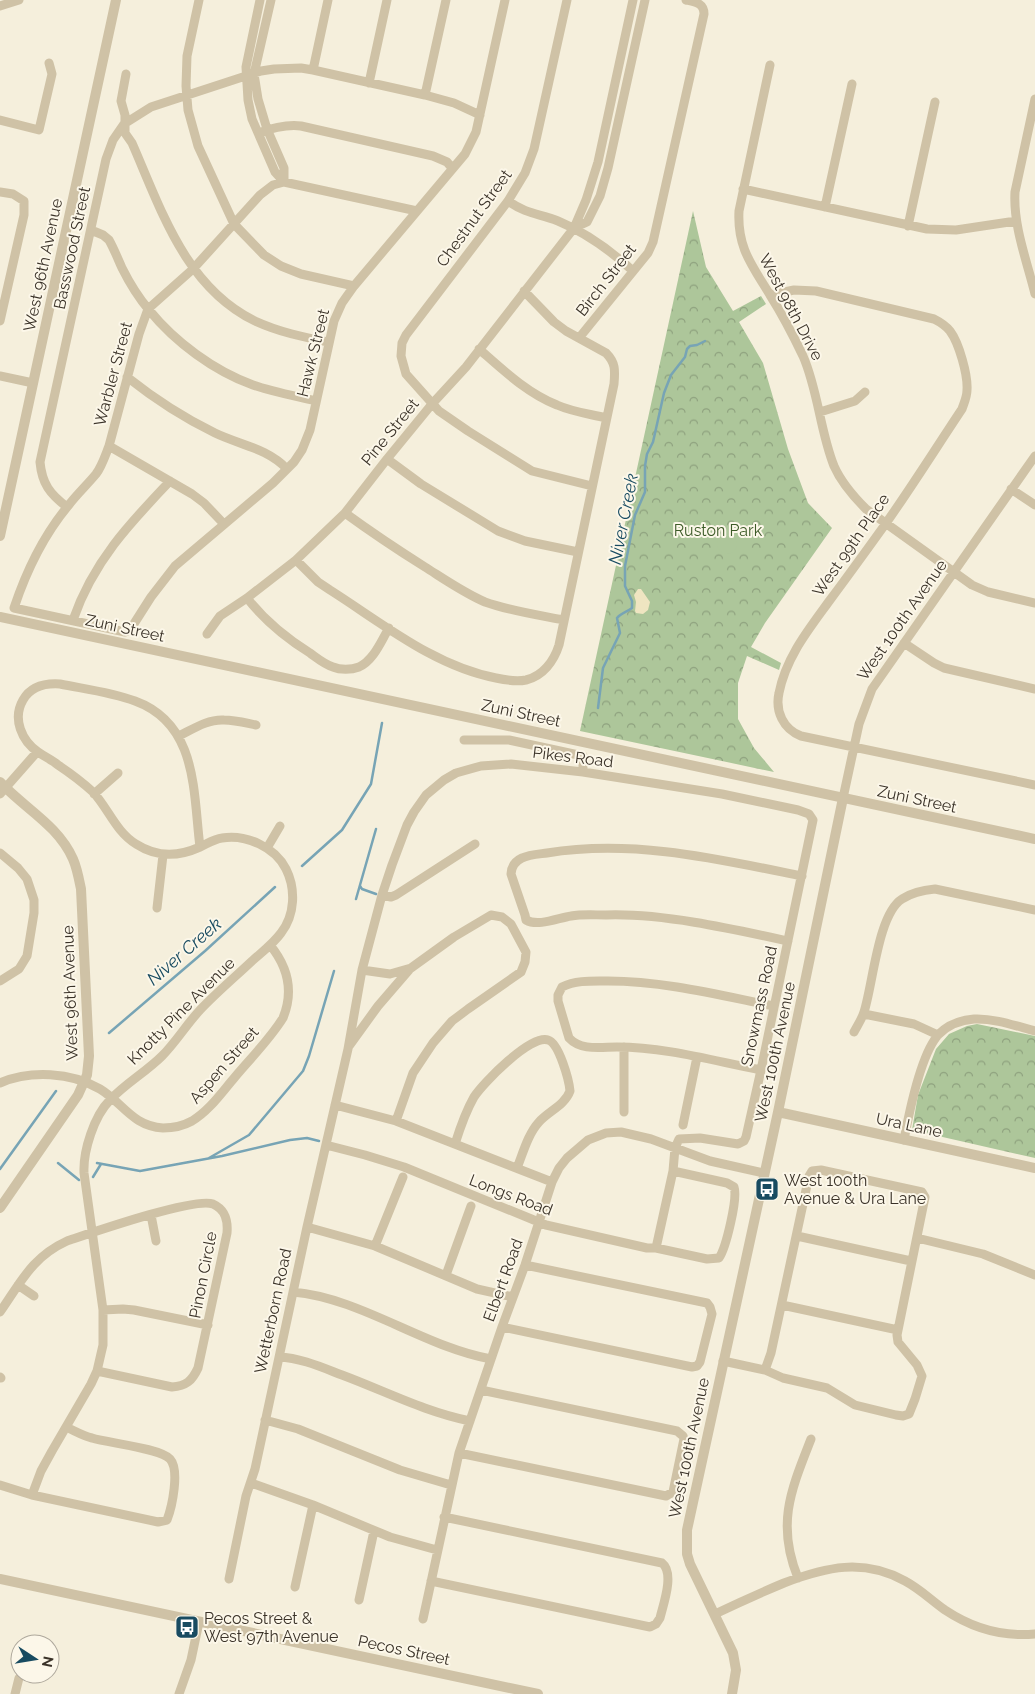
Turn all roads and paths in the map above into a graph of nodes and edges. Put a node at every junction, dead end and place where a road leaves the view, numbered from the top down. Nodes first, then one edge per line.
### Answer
1 (19, 0) edge
2 (116, 0) edge
3 (199, 0) edge
4 (260, 0) edge
5 (271, 0) edge
6 (328, 0) edge
7 (387, 0) edge
8 (446, 0) edge
9 (505, 0) edge
10 (567, 0) edge
11 (633, 0) edge
12 (645, 0) edge
13 (686, 0) edge
14 (0, 6) edge
15 (257, 14) junction
16 (268, 16) junction
17 (629, 21) junction
18 (640, 23) junction
19 (49, 63) dead end
20 (770, 65) dead end
21 (313, 70) junction
22 (126, 74) dead end
23 (250, 75) junction
24 (369, 84) junction
25 (852, 84) dead end
26 (613, 91) junction
27 (624, 93) junction
28 (187, 95) junction
29 (424, 95) junction
30 (1035, 100) edge
31 (935, 102) dead end
32 (480, 115) junction
33 (1033, 115) edge
34 (0, 120) edge
35 (124, 124) junction
36 (267, 130) junction
37 (258, 133) junction
38 (599, 156) junction
39 (610, 159) junction
40 (452, 168) junction
41 (284, 182) junction
42 (743, 190) junction
43 (0, 192) edge
44 (508, 201) junction
45 (825, 207) junction
46 (416, 211) junction
47 (1016, 221) junction
48 (234, 224) junction
49 (908, 226) junction
50 (574, 228) junction
51 (91, 230) junction
52 (193, 269) junction
53 (633, 270) junction
54 (354, 286) junction
55 (524, 291) junction
56 (1035, 294) edge
57 (770, 296) junction
58 (148, 309) junction
59 (0, 321) edge
60 (579, 338) junction
61 (328, 342) junction
62 (479, 349) junction
63 (0, 376) edge
64 (127, 377) junction
65 (33, 383) junction
66 (866, 392) dead end
67 (316, 401) junction
68 (432, 404) junction
69 (820, 412) junction
70 (606, 418) junction
71 (109, 446) junction
72 (1035, 456) edge
73 (387, 459) junction
74 (287, 469) junction
75 (170, 481) junction
76 (592, 486) junction
77 (1011, 489) junction
78 (1035, 505) edge
79 (67, 507) junction
80 (345, 513) junction
81 (223, 524) junction
82 (886, 524) junction
83 (0, 536) edge
84 (578, 552) junction
85 (296, 560) junction
86 (952, 571) junction
87 (247, 598) junction
88 (1035, 603) edge
89 (0, 617) edge
90 (73, 620) junction
91 (564, 620) junction
92 (389, 628) junction
93 (207, 634) dead end
94 (904, 643) junction
95 (1035, 689) edge
96 (256, 725) dead end
97 (179, 736) junction
98 (464, 740) dead end
99 (854, 746) junction
100 (37, 752) junction
101 (583, 772) junction
102 (118, 773) dead end
103 (1035, 786) edge
104 (2, 788) edge
105 (94, 794) junction
106 (843, 798) junction
107 (811, 817) joint
108 (280, 826) dead end
109 (1035, 839) edge
110 (474, 844) dead end
111 (200, 847) junction
112 (267, 848) junction
113 (0, 852) edge
114 (163, 855) junction
115 (802, 876) junction
116 (388, 877) joint
117 (382, 896) junction
118 (157, 908) dead end
119 (1035, 910) edge
120 (788, 941) junction
121 (270, 945) junction
122 (411, 968) junction
123 (362, 970) junction
124 (0, 981) edge
125 (774, 1006) junction
126 (864, 1014) junction
127 (1035, 1031) edge
128 (854, 1032) dead end
129 (938, 1035) junction
130 (624, 1047) junction
131 (348, 1049) junction
132 (697, 1057) junction
133 (761, 1070) junction
134 (84, 1082) junction
135 (0, 1083) edge
136 (111, 1098) junction
137 (335, 1105) junction
138 (624, 1112) dead end
139 (778, 1112) junction
140 (396, 1120) junction
141 (683, 1124) dead end
142 (703, 1139) junction
143 (904, 1140) junction
144 (455, 1144) junction
145 (326, 1145) junction
146 (675, 1148) junction
147 (697, 1156) junction
148 (517, 1168) junction
149 (1035, 1168) edge
150 (673, 1171) junction
151 (764, 1173) junction
152 (403, 1177) dead end
153 (552, 1182) junction
154 (471, 1206) dead end
155 (0, 1208) edge
156 (151, 1215) junction
157 (539, 1222) junction
158 (307, 1227) junction
159 (93, 1232) junction
160 (797, 1236) junction
161 (917, 1238) junction
162 (156, 1241) dead end
163 (375, 1246) junction
164 (656, 1248) junction
165 (912, 1261) junction
166 (526, 1265) junction
167 (446, 1275) junction
168 (1035, 1275) edge
169 (18, 1285) junction
170 (293, 1292) junction
171 (34, 1296) dead end
172 (513, 1297) junction
173 (782, 1305) junction
174 (103, 1310) junction
175 (0, 1312) edge
176 (208, 1326) junction
177 (502, 1327) junction
178 (898, 1330) junction
179 (279, 1357) junction
180 (491, 1359) junction
181 (723, 1361) junction
182 (766, 1370) junction
183 (97, 1371) junction
184 (481, 1390) junction
185 (265, 1420) junction
186 (470, 1421) junction
187 (66, 1427) junction
188 (810, 1439) dead end
189 (459, 1453) junction
190 (251, 1484) junction
191 (0, 1485) edge
192 (451, 1485) junction
193 (32, 1495) junction
194 (312, 1505) junction
195 (444, 1517) junction
196 (374, 1531) junction
197 (437, 1550) junction
198 (798, 1578) junction
199 (0, 1579) edge
200 (228, 1579) dead end
201 (431, 1581) junction
202 (295, 1587) dead end
203 (359, 1600) dead end
204 (715, 1614) junction
205 (423, 1619) dead end
206 (199, 1622) junction
207 (1035, 1634) edge
208 (180, 1694) edge
209 (538, 1694) edge
210 (732, 1694) edge

1 - 14 street
2 - 65 street, West 96th Avenue
3 - 28 street
4 - 15 street
5 - 16 street
6 - 21 street
7 - 24 street
8 - 29 street
9 - 32 street, Hawk Street
10 - 44 street, Chestnut Street
11 - 17 street, Pine Street
12 - 18 street, Pine Street
13 - 53 street, Birch Street
15 - 16 street
15 - 23 street
16 - 23 street
17 - 18 street
17 - 26 street, Pine Street
18 - 27 street, Pine Street
19 - 34 street
20 - 42 street, West 98th Drive
21 - 23 street, Basswood Street
21 - 24 street, Basswood Street
22 - 35 street
23 - 28 street, Basswood Street
23 - 36 street
23 - 37 street
24 - 29 street, Basswood Street
25 - 45 street
26 - 27 street
26 - 38 street, Pine Street
27 - 39 street, Pine Street
28 - 35 street, Basswood Street
28 - 48 street
29 - 32 street, Basswood Street
30 - 33 street
31 - 49 street
32 - 40 street, Hawk Street
33 - 47 street
35 - 51 street, Basswood Street
35 - 52 street
36 - 37 street
36 - 40 street
36 - 41 street
37 - 41 street
38 - 39 street
38 - 50 street, Pine Street
39 - 50 street, Pine Street
40 - 46 street, Hawk Street
41 - 46 street
41 - 48 street, Warbler Street
42 - 45 street
42 - 57 street, West 98th Drive
43 - 59 street
44 - 50 street
44 - 68 street, Chestnut Street
45 - 49 street
46 - 54 street, Hawk Street
47 - 49 street
47 - 56 street
48 - 52 street, Warbler Street
48 - 54 street
50 - 53 street
50 - 55 street, Pine Street
51 - 58 street
51 - 79 street, Basswood Street
52 - 58 street, Warbler Street
52 - 61 street
53 - 60 street, Birch Street
54 - 61 street, Hawk Street
55 - 60 street
55 - 62 street, Pine Street
57 - 69 street, West 98th Drive
57 - 82 street, West 99th Place
58 - 64 street, Warbler Street
58 - 67 street
60 - 70 street, Birch Street
61 - 67 street, Hawk Street
62 - 68 street, Pine Street
62 - 70 street
63 - 65 street
64 - 71 street, Warbler Street
64 - 74 street
65 - 83 street, West 96th Avenue
66 - 69 street
67 - 74 street, Hawk Street
68 - 73 street, Pine Street
68 - 76 street, Chestnut Street
69 - 82 street, West 98th Drive
70 - 76 street, Birch Street
71 - 75 street
71 - 79 street, Warbler Street
72 - 77 street, West 100th Avenue
73 - 80 street, Pine Street
73 - 84 street
74 - 81 street, Hawk Street
75 - 81 street
75 - 90 street
76 - 84 street, Birch Street
77 - 78 street
77 - 86 street, West 100th Avenue
79 - 90 street, Warbler Street
80 - 85 street, Pine Street
80 - 91 street
81 - 90 street, Hawk Street
82 - 86 street, West 98th Drive
82 - 99 street, West 99th Place
84 - 91 street, Birch Street
85 - 87 street, Pine Street
85 - 92 street, Birch Street
86 - 88 street, West 98th Drive
86 - 94 street, West 100th Avenue
87 - 92 street
87 - 93 street, Pine Street
89 - 106 street, Zuni Street
91 - 92 street, Birch Street
94 - 95 street
94 - 99 street, West 100th Avenue
96 - 97 street
97 - 100 street
97 - 111 street
98 - 101 street
99 - 103 street, West 99th Place
99 - 106 street, West 100th Avenue
100 - 104 street
100 - 105 street
101 - 107 street, Pikes Road
101 - 116 street, Pikes Road
102 - 105 street
104 - 134 street, West 96th Avenue
105 - 114 street
106 - 109 street, Zuni Street
106 - 139 street, West 100th Avenue
107 - 115 street, Snowmass Road
108 - 112 street
110 - 117 street
111 - 112 street, Knotty Pine Avenue
111 - 114 street, Knotty Pine Avenue
112 - 121 street, Knotty Pine Avenue
113 - 124 street
114 - 118 street
115 - 120 street, Snowmass Road
115 - 120 street
116 - 117 street, Wetterborn Road
117 - 123 street, Wetterborn Road
119 - 126 street
120 - 125 street, Snowmass Road
121 - 136 street, Knotty Pine Avenue
121 - 136 street, Aspen Street
122 - 123 street
122 - 131 street, Wetterborn Road
122 - 140 street
123 - 131 street, Wetterborn Road
125 - 130 street
125 - 133 street, Snowmass Road
126 - 128 street
126 - 129 street
127 - 129 street
129 - 143 street
130 - 132 street
130 - 138 street
131 - 137 street, Wetterborn Road
132 - 133 street
132 - 141 street
133 - 142 street, Snowmass Road
134 - 135 street, Aspen Street
134 - 136 street, Aspen Street
134 - 155 street, West 96th Avenue
136 - 159 street, Knotty Pine Avenue
137 - 140 street
137 - 145 street, Wetterborn Road
139 - 143 street, Ura Lane
139 - 151 street, West 100th Avenue
140 - 144 street
142 - 146 street
142 - 147 street
143 - 149 street, Ura Lane
144 - 148 street
144 - 148 street
145 - 157 street, Longs Road
145 - 158 street, Wetterborn Road
146 - 147 street, Elbert Road
146 - 150 street
146 - 153 street, Elbert Road
147 - 151 street, Elbert Road
148 - 153 street
150 - 164 street
150 - 164 street, Longs Road
151 - 181 street, West 100th Avenue
152 - 163 street
153 - 157 street, Elbert Road
154 - 167 street
156 - 159 street, Pinon Circle
156 - 162 street
156 - 176 street, Pinon Circle
157 - 164 street, Longs Road
157 - 166 street, Elbert Road
158 - 163 street
158 - 170 street, Wetterborn Road
159 - 169 street, Pinon Circle
159 - 174 street, Knotty Pine Avenue
160 - 161 street
160 - 165 street
160 - 173 street
161 - 165 street
161 - 168 street
163 - 167 street
165 - 178 street
166 - 172 street, Elbert Road
166 - 177 street
167 - 172 street
169 - 171 street
169 - 175 street, Pinon Circle
170 - 179 street, Wetterborn Road
170 - 180 street
172 - 177 street, Elbert Road
173 - 178 street
173 - 182 street
174 - 176 street
174 - 183 street, Knotty Pine Avenue
176 - 183 street, Pinon Circle
177 - 180 street, Elbert Road
178 - 182 street
179 - 185 street, Wetterborn Road
179 - 186 street
180 - 184 street, Elbert Road
181 - 182 street
181 - 204 street, West 100th Avenue
183 - 187 street, Knotty Pine Avenue
184 - 186 street, Elbert Road
184 - 189 street
185 - 190 street, Wetterborn Road
185 - 192 street
186 - 189 street, Elbert Road
187 - 193 street, Knotty Pine Avenue
187 - 193 street
188 - 198 street
189 - 192 street, Elbert Road
190 - 194 street
190 - 200 street, Wetterborn Road
191 - 193 street
192 - 195 street, Elbert Road
194 - 196 street
194 - 202 street
195 - 197 street, Elbert Road
195 - 201 street
196 - 197 street
196 - 203 street
197 - 201 street, Elbert Road
198 - 204 street
198 - 207 street
199 - 206 street, Pecos Street
201 - 205 street, Elbert Road
204 - 210 street, West 100th Avenue
206 - 208 street
206 - 209 street, Pecos Street

